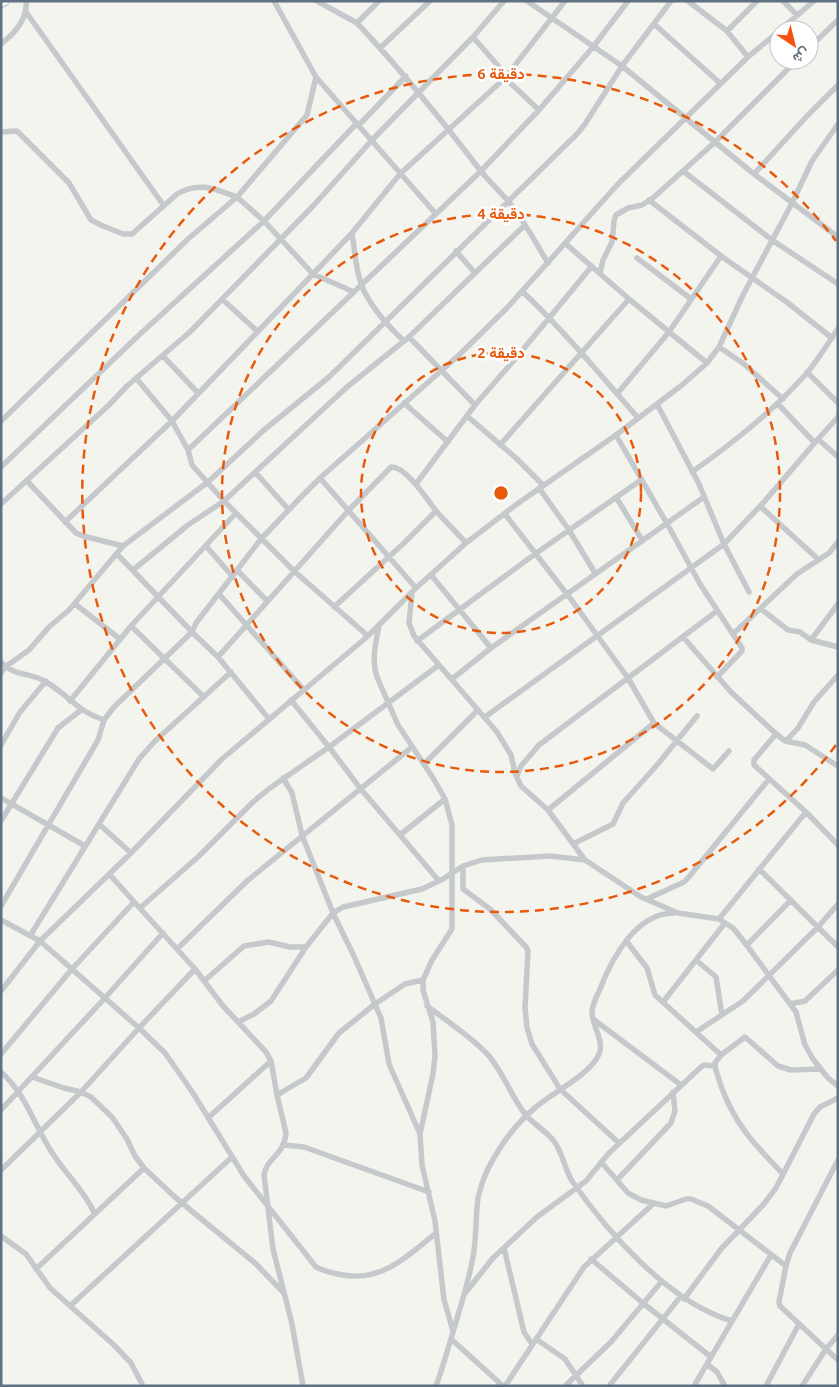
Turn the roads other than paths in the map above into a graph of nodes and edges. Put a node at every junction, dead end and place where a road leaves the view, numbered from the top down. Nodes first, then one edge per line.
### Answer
1 (5, 1) edge
2 (26, 1) edge
3 (274, 1) edge
4 (317, 1) edge
5 (379, 1) edge
6 (430, 1) edge
7 (504, 1) edge
8 (527, 1) edge
9 (565, 1) edge
10 (628, 1) edge
11 (671, 1) edge
12 (688, 1) edge
13 (758, 1) edge
14 (783, 1) edge
15 (814, 1) edge
16 (1, 3) edge
17 (26, 12) junction
18 (797, 15) junction
19 (551, 19) junction
20 (791, 20) edge
21 (838, 20) edge
22 (356, 23) junction
23 (654, 24) junction
24 (727, 31) junction
25 (473, 37) junction
26 (819, 38) edge
27 (769, 39) edge
28 (1, 44) edge
29 (592, 47) junction
30 (380, 48) junction
31 (748, 57) junction
32 (622, 66) junction
33 (787, 70) edge
34 (406, 76) junction
35 (505, 76) junction
36 (316, 77) junction
37 (720, 84) junction
38 (838, 86) edge
39 (419, 92) junction
40 (539, 110) junction
41 (685, 118) junction
42 (358, 124) junction
43 (838, 124) edge
44 (450, 129) junction
45 (1, 132) edge
46 (372, 140) junction
47 (715, 142) junction
48 (481, 171) junction
49 (683, 171) junction
50 (400, 174) junction
51 (754, 174) junction
52 (237, 197) junction
53 (650, 200) junction
54 (508, 202) junction
55 (792, 203) junction
56 (164, 206) junction
57 (436, 214) junction
58 (264, 221) junction
59 (525, 224) junction
60 (352, 233) junction
61 (838, 237) edge
62 (281, 240) junction
63 (772, 240) junction
64 (566, 244) junction
65 (456, 251) junction
66 (721, 256) junction
67 (637, 258) dead end
68 (548, 262) junction
69 (592, 266) junction
70 (475, 273) junction
71 (600, 273) junction
72 (313, 274) junction
73 (752, 278) junction
74 (362, 284) junction
75 (838, 284) edge
76 (522, 291) junction
77 (354, 292) junction
78 (222, 299) junction
79 (628, 299) junction
80 (691, 299) junction
81 (550, 317) junction
82 (385, 321) junction
83 (838, 330) edge
84 (257, 331) junction
85 (669, 332) junction
86 (832, 338) junction
87 (406, 339) junction
88 (719, 347) junction
89 (582, 352) junction
90 (163, 356) junction
91 (707, 363) junction
92 (443, 370) junction
93 (807, 372) junction
94 (136, 378) junction
95 (838, 392) edge
96 (198, 393) junction
97 (617, 394) junction
98 (783, 399) junction
99 (836, 400) edge
100 (404, 403) junction
101 (656, 404) junction
102 (778, 404) junction
103 (475, 405) junction
104 (466, 416) junction
105 (838, 417) edge
106 (638, 418) junction
107 (1, 420) edge
108 (172, 421) junction
109 (616, 435) junction
110 (816, 441) junction
111 (448, 442) junction
112 (500, 445) junction
113 (188, 450) junction
114 (838, 457) edge
115 (1, 467) edge
116 (255, 472) junction
117 (692, 472) junction
118 (320, 478) junction
119 (641, 480) junction
120 (26, 482) junction
121 (208, 482) junction
122 (416, 484) junction
123 (541, 487) junction
124 (616, 497) junction
125 (704, 497) junction
126 (224, 501) junction
127 (1, 504) edge
128 (760, 506) junction
129 (289, 510) junction
130 (348, 511) junction
131 (436, 511) junction
132 (236, 513) junction
133 (505, 514) junction
134 (65, 522) junction
135 (666, 522) junction
136 (569, 530) junction
137 (262, 539) junction
138 (642, 540) junction
139 (838, 542) edge
140 (466, 543) junction
141 (724, 544) junction
142 (124, 546) junction
143 (206, 546) junction
144 (117, 554) junction
145 (535, 554) junction
146 (388, 558) junction
147 (819, 560) junction
148 (691, 568) junction
149 (133, 570) junction
150 (238, 571) junction
151 (294, 572) junction
152 (595, 573) junction
153 (431, 575) junction
154 (233, 577) junction
155 (414, 590) junction
156 (749, 592) dead end
157 (219, 594) junction
158 (566, 594) junction
159 (158, 596) junction
160 (267, 601) junction
161 (75, 604) junction
162 (838, 604) edge
163 (334, 607) junction
164 (761, 609) junction
165 (460, 610) junction
166 (718, 611) junction
167 (246, 625) junction
168 (379, 625) junction
169 (131, 626) junction
170 (192, 632) junction
171 (733, 634) junction
172 (368, 636) junction
173 (596, 636) junction
174 (683, 637) junction
175 (120, 639) junction
176 (811, 640) junction
177 (417, 641) junction
178 (838, 647) edge
179 (491, 648) junction
180 (218, 656) junction
181 (165, 659) junction
182 (439, 665) junction
183 (3, 667) edge
184 (231, 672) junction
185 (838, 675) edge
186 (717, 677) junction
187 (628, 678) junction
188 (452, 679) junction
189 (46, 681) junction
190 (304, 690) junction
191 (204, 697) junction
192 (292, 700) junction
193 (70, 701) junction
194 (388, 703) junction
195 (81, 710) junction
196 (478, 710) junction
197 (697, 716) dead end
198 (485, 717) junction
199 (269, 719) junction
200 (104, 720) junction
201 (654, 723) junction
202 (776, 734) junction
203 (677, 741) junction
204 (786, 741) junction
205 (2, 742) edge
206 (329, 747) junction
207 (412, 747) junction
208 (729, 751) dead end
209 (424, 764) junction
210 (838, 766) edge
211 (517, 776) junction
212 (283, 778) junction
213 (770, 778) junction
214 (360, 788) junction
215 (1, 798) edge
216 (445, 799) junction
217 (11, 804) junction
218 (548, 810) junction
219 (806, 812) junction
220 (1, 821) edge
221 (99, 824) junction
222 (50, 825) junction
223 (302, 834) junction
224 (400, 835) junction
225 (573, 844) junction
226 (838, 845) edge
227 (85, 846) junction
228 (130, 853) junction
229 (585, 860) junction
230 (463, 866) junction
231 (759, 869) junction
232 (109, 874) junction
233 (452, 874) junction
234 (439, 881) junction
235 (647, 899) junction
236 (791, 900) junction
237 (134, 902) junction
238 (838, 904) edge
239 (1, 906) edge
240 (140, 908) junction
241 (333, 913) junction
242 (678, 913) junction
243 (718, 919) junction
244 (1, 920) edge
245 (725, 923) junction
246 (818, 927) junction
247 (163, 933) junction
248 (30, 936) junction
249 (40, 941) junction
250 (627, 942) junction
251 (747, 945) junction
252 (306, 947) junction
253 (838, 947) edge
254 (177, 949) junction
255 (696, 960) junction
256 (72, 969) junction
257 (195, 969) junction
258 (838, 970) edge
259 (768, 976) junction
260 (423, 980) junction
261 (204, 981) junction
262 (1, 991) edge
263 (104, 999) junction
264 (663, 1002) junction
265 (375, 1004) junction
266 (790, 1004) junction
267 (427, 1006) junction
268 (722, 1015) junction
269 (593, 1019) junction
270 (238, 1022) junction
271 (139, 1028) junction
272 (696, 1032) junction
273 (1, 1054) edge
274 (721, 1055) junction
275 (271, 1061) junction
276 (715, 1066) junction
277 (821, 1069) junction
278 (1, 1072) edge
279 (32, 1077) junction
280 (681, 1085) junction
281 (838, 1086) edge
282 (560, 1089) junction
283 (19, 1090) junction
284 (81, 1092) junction
285 (673, 1092) junction
286 (277, 1095) junction
287 (838, 1098) edge
288 (1, 1110) edge
289 (526, 1116) junction
290 (208, 1118) junction
291 (40, 1133) junction
292 (420, 1134) junction
293 (619, 1143) junction
294 (284, 1144) junction
295 (232, 1157) junction
296 (838, 1160) edge
297 (601, 1162) junction
298 (144, 1168) junction
299 (1, 1170) edge
300 (783, 1174) junction
301 (617, 1180) junction
302 (578, 1188) junction
303 (429, 1192) junction
304 (183, 1203) junction
305 (653, 1204) junction
306 (268, 1206) junction
307 (95, 1214) junction
308 (738, 1230) junction
309 (436, 1233) junction
310 (1, 1236) edge
311 (616, 1236) junction
312 (504, 1248) junction
313 (771, 1255) junction
314 (592, 1259) junction
315 (786, 1266) junction
316 (36, 1269) junction
317 (662, 1280) junction
318 (284, 1293) junction
319 (463, 1296) junction
320 (683, 1298) junction
321 (644, 1304) junction
322 (70, 1306) junction
323 (663, 1319) junction
324 (732, 1321) junction
325 (799, 1324) junction
326 (453, 1330) junction
327 (838, 1335) edge
328 (450, 1339) junction
329 (536, 1339) junction
330 (532, 1344) junction
331 (826, 1348) junction
332 (711, 1357) junction
333 (838, 1360) edge
334 (707, 1364) junction
335 (575, 1376) junction
336 (143, 1386) edge
337 (303, 1386) edge
338 (436, 1386) edge
339 (504, 1386) edge
340 (565, 1386) edge
341 (583, 1386) edge
342 (608, 1386) edge
343 (694, 1386) edge
344 (725, 1386) edge
345 (766, 1386) edge
346 (802, 1386) edge

1 - 16 street
2 - 17 street
3 - 36 street
4 - 22 street
5 - 22 street
6 - 30 street
7 - 25 street
8 - 19 street
9 - 19 street
10 - 29 street
11 - 23 street
12 - 24 street
13 - 24 street
14 - 18 street
15 - 18 street
17 - 28 street
17 - 56 street
18 - 20 street
19 - 29 street
19 - 35 street
21 - 26 street
22 - 30 street
23 - 32 street
23 - 37 street
24 - 31 street
25 - 35 street
25 - 39 street
27 - 31 street
29 - 32 street
29 - 40 street
30 - 34 street
31 - 37 street
32 - 41 street
32 - 54 street
33 - 47 street
34 - 39 street
34 - 42 street
35 - 40 street
35 - 44 street
36 - 42 street
36 - 52 street
37 - 41 street
38 - 51 street
39 - 44 street
39 - 46 street
40 - 48 street
41 - 47 street
41 - 64 street
42 - 46 street
42 - 58 street
43 - 55 street
44 - 48 street
44 - 50 street
45 - 56 street
46 - 50 street
46 - 62 street
47 - 49 street
47 - 51 street
48 - 54 street
48 - 57 street
49 - 53 street
49 - 63 street
50 - 57 street
50 - 60 street
51 - 55 street
52 - 56 street
52 - 58 street
52 - 107 street
53 - 66 street
53 - 71 street
54 - 59 street
54 - 65 street
55 - 61 street
55 - 63 street
57 - 74 street
58 - 62 street
58 - 115 street
59 - 68 street
59 - 70 street
60 - 72 street
60 - 74 street
62 - 72 street
62 - 78 street
63 - 73 street
63 - 75 street
64 - 68 street
64 - 69 street
65 - 70 street
65 - 82 street
66 - 73 street
66 - 80 street
67 - 80 street
68 - 76 street
69 - 71 street
69 - 81 street
70 - 87 street
71 - 79 street
72 - 77 street
72 - 84 street
73 - 86 street
73 - 88 street
74 - 77 street
74 - 82 street
76 - 81 street
76 - 92 street
77 - 113 street
78 - 84 street
78 - 90 street
79 - 85 street
79 - 89 street
80 - 85 street
81 - 89 street
81 - 103 street
82 - 87 street
82 - 121 street
83 - 86 street
84 - 96 street
85 - 91 street
85 - 97 street
86 - 93 street
87 - 92 street
87 - 116 street
88 - 91 street
88 - 98 street
89 - 97 street
89 - 112 street
90 - 94 street
90 - 96 street
91 - 101 street
92 - 100 street
92 - 103 street
93 - 98 street
93 - 99 street
94 - 108 street
94 - 120 street
95 - 99 street
96 - 108 street
97 - 106 street
98 - 102 street
100 - 111 street
100 - 118 street
101 - 106 street
101 - 117 street
102 - 110 street
102 - 117 street
103 - 104 street
104 - 111 street
104 - 112 street
105 - 110 street
106 - 109 street
108 - 113 street
108 - 134 street
109 - 119 street
109 - 123 street
110 - 114 street
110 - 128 street
111 - 122 street
112 - 123 street
113 - 121 street
116 - 126 street
116 - 129 street
117 - 125 street
118 - 129 street
118 - 130 street
119 - 124 street
119 - 135 street
120 - 127 street
120 - 134 street
121 - 126 street
121 - 142 street
122 - 130 street
122 - 131 street
123 - 133 street
123 - 136 street
124 - 136 street
124 - 138 street
125 - 135 street
125 - 141 street
126 - 132 street
126 - 149 street
128 - 141 street
128 - 147 street
129 - 137 street
130 - 146 street
130 - 151 street
131 - 140 street
131 - 146 street
132 - 137 street
132 - 143 street
133 - 140 street
133 - 145 street
134 - 142 street
135 - 138 street
135 - 148 street
136 - 145 street
136 - 152 street
137 - 150 street
137 - 151 street
138 - 152 street
139 - 147 street
140 - 153 street
141 - 148 street
141 - 156 street
142 - 144 street
143 - 154 street
143 - 159 street
144 - 149 street
144 - 161 street
145 - 158 street
145 - 165 street
146 - 155 street
146 - 163 street
147 - 164 street
148 - 166 street
148 - 173 street
149 - 159 street
150 - 154 street
150 - 160 street
151 - 160 street
151 - 163 street
152 - 158 street
153 - 155 street
153 - 165 street
154 - 157 street
155 - 168 street
155 - 177 street
157 - 167 street
157 - 170 street
158 - 173 street
158 - 179 street
159 - 169 street
159 - 170 street
160 - 167 street
161 - 175 street
161 - 183 street
162 - 176 street
163 - 172 street
164 - 171 street
164 - 176 street
165 - 177 street
165 - 179 street
166 - 171 street
166 - 174 street
167 - 180 street
167 - 190 street
168 - 172 street
168 - 194 street
169 - 175 street
169 - 181 street
170 - 180 street
170 - 181 street
171 - 186 street
172 - 190 street
173 - 187 street
173 - 198 street
174 - 186 street
174 - 187 street
175 - 193 street
176 - 178 street
177 - 182 street
179 - 188 street
180 - 184 street
181 - 191 street
181 - 200 street
182 - 188 street
182 - 194 street
183 - 189 street
184 - 191 street
184 - 199 street
185 - 204 street
186 - 202 street
187 - 201 street
187 - 211 street
188 - 196 street
189 - 193 street
189 - 205 street
190 - 192 street
191 - 221 street
192 - 199 street
192 - 206 street
193 - 195 street
194 - 206 street
194 - 207 street
195 - 200 street
195 - 217 street
196 - 198 street
196 - 209 street
197 - 203 street
198 - 211 street
199 - 228 street
200 - 222 street
201 - 203 street
201 - 218 street
202 - 204 street
202 - 213 street
203 - 208 street
203 - 225 street
204 - 210 street
206 - 212 street
206 - 214 street
207 - 209 street
207 - 214 street
209 - 216 street
211 - 218 street
212 - 223 street
212 - 240 street
213 - 219 street
213 - 235 street
214 - 223 street
214 - 224 street
215 - 217 street
216 - 224 street
216 - 233 street
217 - 220 street
217 - 222 street
218 - 225 street
219 - 226 street
219 - 231 street
221 - 227 street
221 - 228 street
222 - 227 street
222 - 239 street
223 - 241 street
223 - 254 street
224 - 234 street
225 - 229 street
227 - 248 street
228 - 232 street
229 - 230 street
229 - 235 street
230 - 233 street
230 - 282 street
231 - 236 street
231 - 243 street
232 - 237 street
232 - 249 street
233 - 234 street
233 - 260 street
234 - 241 street
235 - 242 street
236 - 246 street
236 - 251 street
237 - 240 street
237 - 256 street
238 - 246 street
240 - 247 street
241 - 252 street
241 - 265 street
242 - 243 street
242 - 250 street
243 - 245 street
244 - 248 street
245 - 251 street
245 - 255 street
246 - 253 street
246 - 259 street
247 - 254 street
247 - 263 street
248 - 249 street
249 - 256 street
249 - 262 street
250 - 264 street
250 - 269 street
251 - 259 street
252 - 261 street
252 - 270 street
254 - 257 street
255 - 264 street
255 - 268 street
256 - 263 street
256 - 273 street
257 - 261 street
257 - 271 street
258 - 266 street
259 - 266 street
259 - 268 street
260 - 265 street
260 - 267 street
261 - 270 street
263 - 271 street
263 - 279 street
264 - 272 street
265 - 286 street
265 - 292 street
266 - 277 street
267 - 289 street
267 - 292 street
268 - 272 street
269 - 280 street
269 - 282 street
270 - 275 street
271 - 284 street
271 - 290 street
272 - 274 street
274 - 276 street
274 - 277 street
275 - 286 street
275 - 290 street
276 - 280 street
276 - 300 street
277 - 281 street
278 - 283 street
279 - 283 street
279 - 284 street
280 - 285 street
282 - 289 street
282 - 293 street
283 - 288 street
283 - 291 street
284 - 291 street
284 - 298 street
285 - 293 street
285 - 301 street
286 - 294 street
287 - 300 street
289 - 302 street
289 - 319 street
290 - 295 street
291 - 299 street
291 - 307 street
292 - 303 street
293 - 297 street
294 - 303 street
294 - 306 street
295 - 304 street
295 - 306 street
296 - 315 street
297 - 301 street
297 - 302 street
298 - 304 street
298 - 307 street
300 - 308 street
301 - 305 street
302 - 311 street
302 - 312 street
303 - 309 street
304 - 318 street
304 - 322 street
305 - 308 street
305 - 311 street
306 - 309 street
306 - 318 street
307 - 316 street
308 - 313 street
308 - 320 street
309 - 326 street
310 - 316 street
311 - 314 street
311 - 317 street
312 - 319 street
312 - 330 street
313 - 315 street
313 - 324 street
314 - 321 street
314 - 329 street
315 - 325 street
316 - 322 street
317 - 320 street
317 - 321 street
318 - 337 street
319 - 326 street
320 - 323 street
320 - 324 street
321 - 323 street
321 - 335 street
322 - 336 street
323 - 332 street
323 - 342 street
324 - 332 street
325 - 331 street
325 - 345 street
326 - 328 street
327 - 331 street
328 - 338 street
328 - 339 street
329 - 330 street
329 - 335 street
330 - 339 street
331 - 333 street
331 - 346 street
332 - 334 street
334 - 343 street
334 - 344 street
335 - 340 street
335 - 341 street

